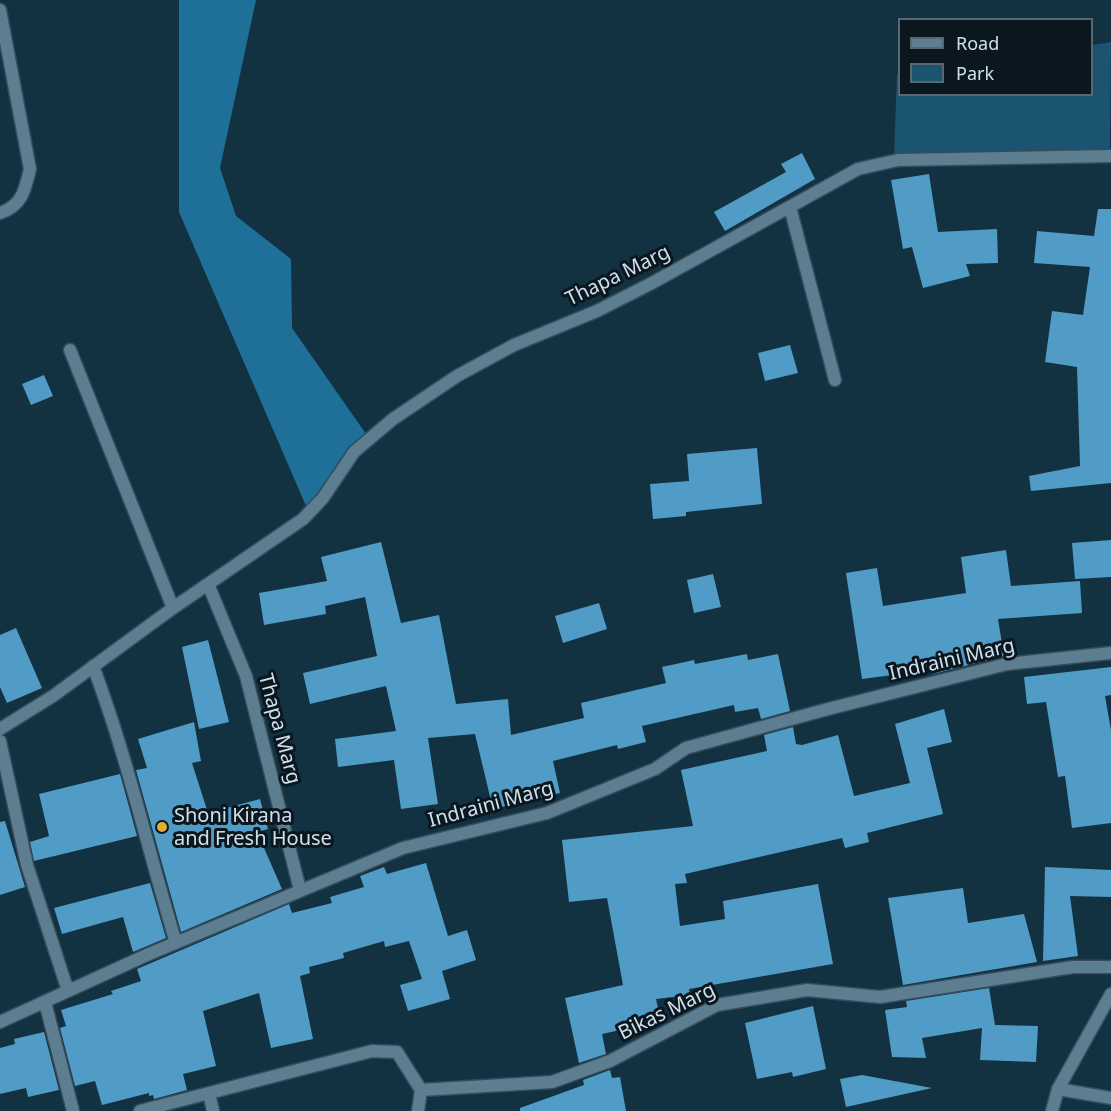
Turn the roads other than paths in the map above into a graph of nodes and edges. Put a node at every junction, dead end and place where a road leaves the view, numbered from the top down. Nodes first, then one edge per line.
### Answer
1 (0, 10) edge
2 (1111, 156) edge
3 (790, 207) junction
4 (0, 213) edge
5 (70, 350) dead end
6 (835, 380) dead end
7 (208, 584) junction
8 (173, 608) junction
9 (1111, 653) edge
10 (93, 666) junction
11 (0, 729) edge
12 (0, 741) edge
13 (300, 890) junction
14 (176, 943) junction
15 (1111, 967) edge
16 (68, 991) junction
17 (1111, 994) edge
18 (45, 1002) junction
19 (0, 1022) edge
20 (1058, 1089) junction
21 (421, 1090) junction
22 (209, 1093) junction
23 (1111, 1098) edge
24 (73, 1111) edge
25 (140, 1111) edge
26 (213, 1111) edge
27 (418, 1111) edge
28 (1052, 1111) edge

1 - 4 street
2 - 3 street, Thapa Marg
3 - 6 street
3 - 7 street, Thapa Marg
5 - 8 street
7 - 8 street, Thapa Marg
7 - 13 street, Thapa Marg
8 - 10 street, Thapa Marg
9 - 13 street, Indraini Marg
10 - 11 street, Thapa Marg
10 - 14 street
12 - 16 street
13 - 14 street, Indraini Marg
14 - 16 street, Indraini Marg
15 - 21 street, Bikas Marg
16 - 18 street, Indraini Marg
17 - 20 street
18 - 19 street, Indraini Marg
18 - 24 street
20 - 23 street
20 - 28 street
21 - 22 street
21 - 27 street
22 - 25 street
22 - 26 street

